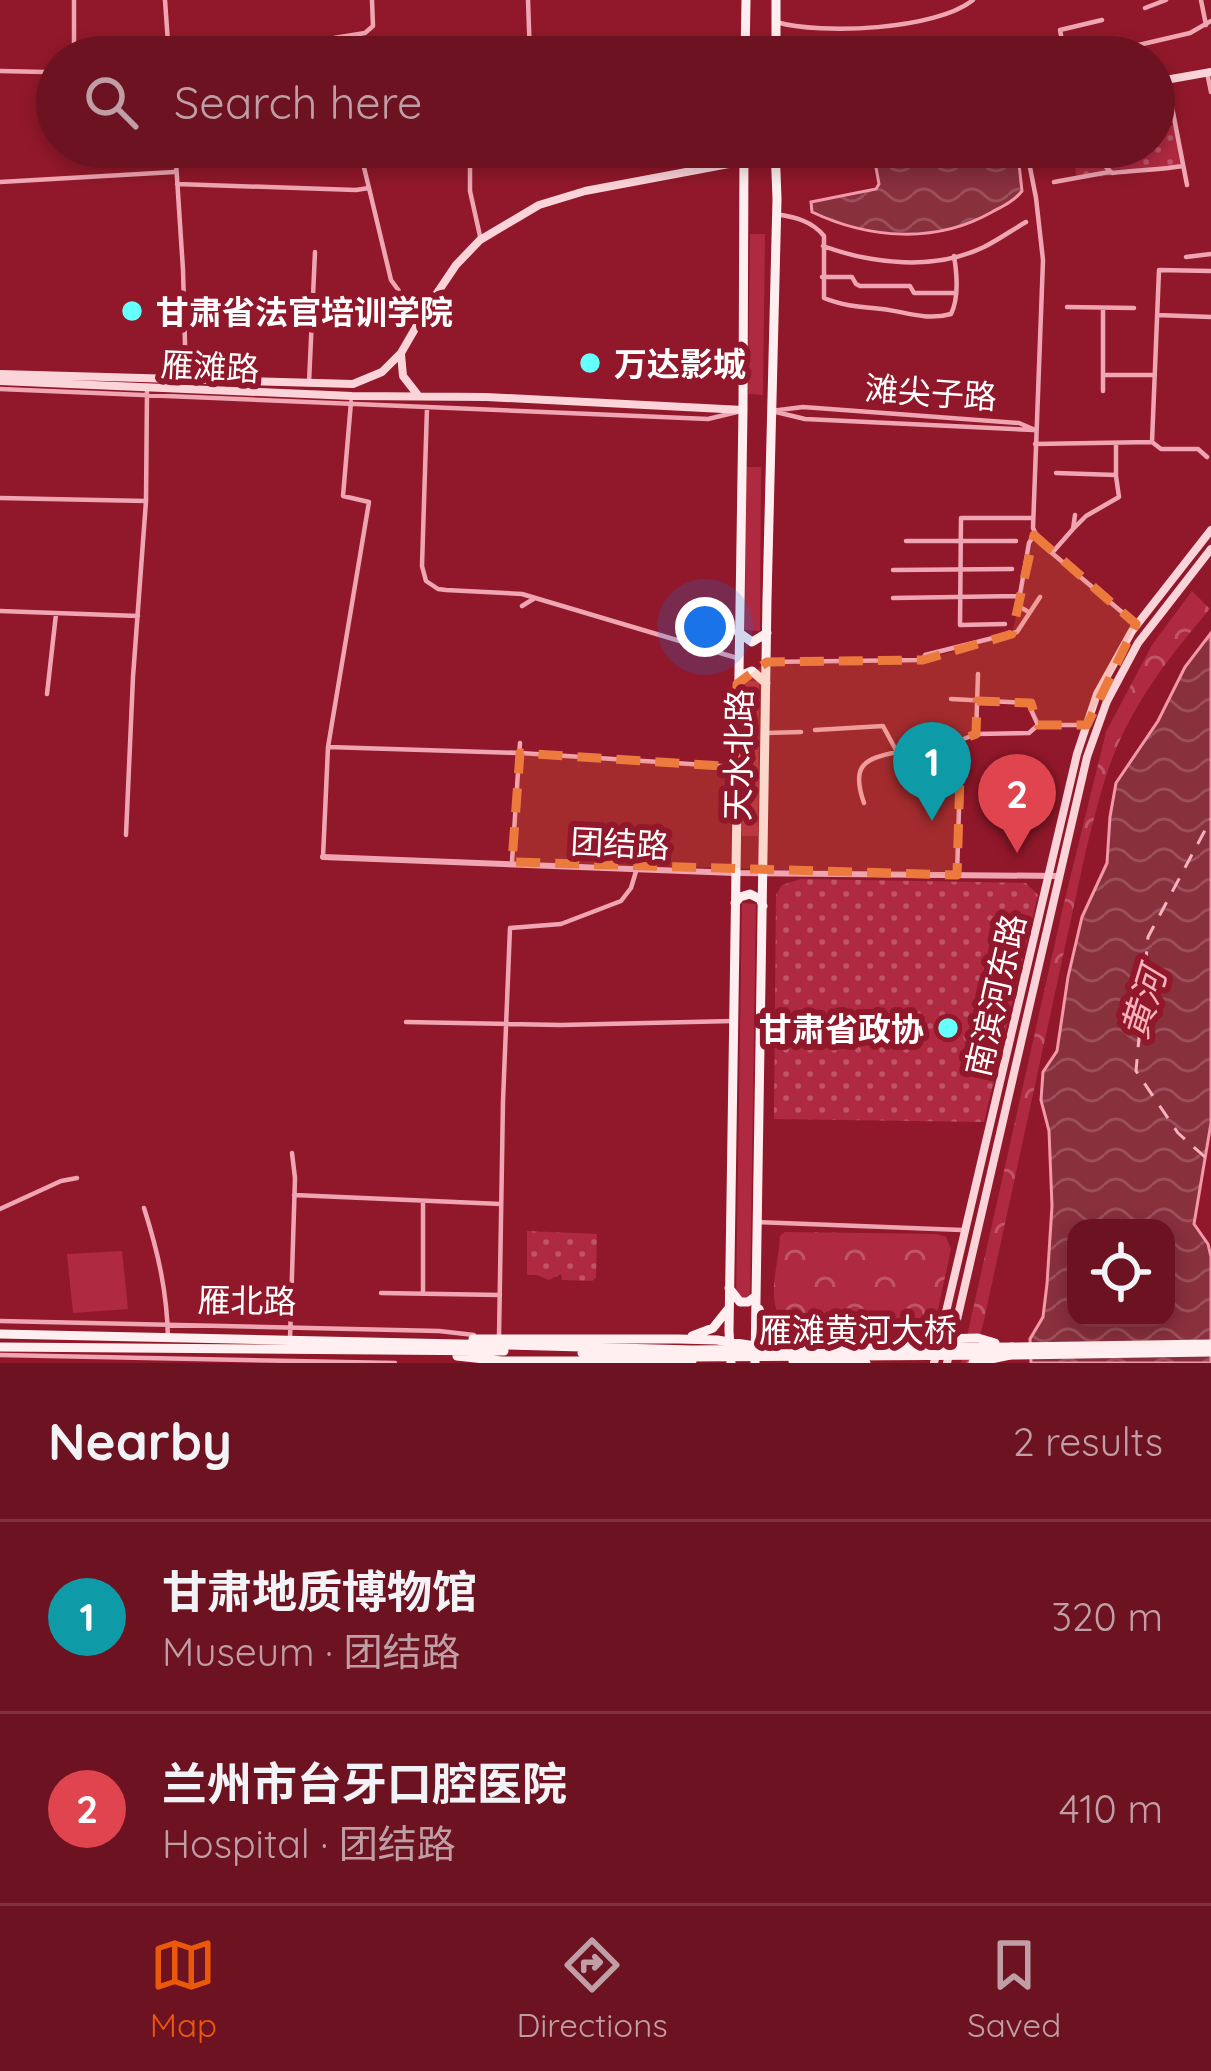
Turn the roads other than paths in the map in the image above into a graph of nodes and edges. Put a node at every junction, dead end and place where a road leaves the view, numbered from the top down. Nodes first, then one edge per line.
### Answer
1 (74, 0) edge
2 (165, 0) edge
3 (372, 0) edge
4 (528, 0) edge
5 (746, 0) edge
6 (776, 0) edge
7 (973, 0) edge
8 (1166, 0) edge
9 (1201, 0) edge
10 (1145, 8) dead end
11 (1102, 20) dead end
12 (776, 22) junction
13 (1207, 24) edge
14 (1210, 35) edge
15 (74, 36) edge
16 (168, 36) edge
17 (350, 36) edge
18 (529, 36) edge
19 (745, 36) edge
20 (776, 36) edge
21 (1061, 36) edge
22 (1175, 37) edge
23 (0, 71) edge
24 (36, 72) edge
25 (1209, 72) edge
26 (1175, 78) edge
27 (1211, 92) edge
28 (1175, 122) edge
29 (1184, 166) junction
30 (1175, 167) edge
31 (177, 168) edge
32 (364, 168) edge
33 (470, 168) edge
34 (706, 168) edge
35 (743, 168) edge
36 (775, 168) edge
37 (1029, 168) edge
38 (1106, 168) edge
39 (1170, 168) edge
40 (177, 171) junction
41 (1109, 172) junction
42 (0, 182) edge
43 (1054, 182) dead end
44 (177, 184) junction
45 (1187, 185) dead end
46 (369, 188) junction
47 (776, 214) junction
48 (1026, 222) dead end
49 (480, 241) junction
50 (824, 246) junction
51 (315, 252) dead end
52 (1211, 254) edge
53 (953, 256) junction
54 (1186, 257) dead end
55 (1211, 271) edge
56 (822, 277) junction
57 (956, 292) junction
58 (1067, 307) dead end
59 (427, 308) junction
60 (1103, 308) junction
61 (1134, 308) dead end
62 (1157, 315) junction
63 (1211, 317) edge
64 (401, 353) junction
65 (1103, 375) junction
66 (1155, 375) junction
67 (186, 380) junction
68 (0, 381) edge
69 (310, 383) junction
70 (147, 387) junction
71 (1103, 391) dead end
72 (418, 395) junction
73 (352, 400) junction
74 (427, 408) junction
75 (743, 410) junction
76 (771, 411) junction
77 (1036, 430) junction
78 (1153, 442) junction
79 (1116, 443) junction
80 (1035, 444) junction
81 (1207, 457) dead end
82 (1056, 473) dead end
83 (1116, 475) junction
84 (0, 498) edge
85 (146, 501) junction
86 (1075, 515) dead end
87 (1033, 518) junction
88 (1073, 529) junction
89 (1211, 530) edge
90 (1034, 535) junction
91 (906, 541) dead end
92 (961, 541) junction
93 (1016, 541) dead end
94 (1211, 549) edge
95 (1052, 553) junction
96 (961, 569) junction
97 (1012, 569) dead end
98 (893, 570) dead end
99 (1020, 596) junction
100 (960, 597) junction
101 (1040, 597) dead end
102 (535, 598) junction
103 (893, 598) dead end
104 (523, 606) dead end
105 (0, 611) edge
106 (1030, 613) junction
107 (56, 614) junction
108 (138, 616) junction
109 (1136, 624) junction
110 (1005, 625) dead end
111 (738, 632) junction
112 (766, 633) junction
113 (737, 658) junction
114 (766, 662) junction
115 (978, 674) dead end
116 (766, 683) junction
117 (737, 684) junction
118 (47, 694) dead end
119 (950, 699) dead end
120 (977, 700) junction
121 (1038, 725) junction
122 (1087, 725) junction
123 (815, 730) dead end
124 (801, 732) dead end
125 (765, 733) junction
126 (976, 734) junction
127 (916, 739) dead end
128 (962, 740) junction
129 (520, 743) dead end
130 (328, 748) junction
131 (520, 753) junction
132 (736, 767) junction
133 (864, 803) dead end
134 (126, 836) dead end
135 (323, 856) joint
136 (512, 862) junction
137 (637, 868) junction
138 (735, 873) junction
139 (764, 873) junction
140 (957, 875) junction
141 (1053, 876) junction
142 (734, 906) junction
143 (763, 906) junction
144 (733, 1021) junction
145 (406, 1022) dead end
146 (507, 1024) junction
147 (292, 1153) dead end
148 (76, 1178) dead end
149 (294, 1196) junction
150 (423, 1201) junction
151 (501, 1204) junction
152 (144, 1208) dead end
153 (0, 1209) edge
154 (758, 1222) junction
155 (977, 1230) junction
156 (966, 1231) junction
157 (730, 1288) junction
158 (381, 1293) dead end
159 (423, 1293) junction
160 (500, 1294) junction
161 (756, 1299) junction
162 (729, 1308) junction
163 (0, 1322) edge
164 (168, 1325) junction
165 (0, 1334) edge
166 (290, 1334) junction
167 (169, 1338) junction
168 (678, 1339) junction
169 (500, 1342) junction
170 (730, 1343) junction
171 (814, 1343) junction
172 (754, 1346) junction
173 (436, 1347) junction
174 (1211, 1348) edge
175 (0, 1351) edge
176 (1011, 1351) junction
177 (471, 1358) junction
178 (93, 1359) edge
179 (173, 1360) edge
180 (227, 1361) edge
181 (319, 1362) edge
182 (540, 1362) edge
183 (731, 1362) edge
184 (754, 1362) edge
185 (395, 1363) edge
186 (455, 1363) edge
187 (866, 1363) edge
188 (934, 1363) edge
189 (947, 1363) edge
190 (973, 1363) edge

1 - 15 street
2 - 16 street
3 - 17 street
4 - 18 street
5 - 19 main road
6 - 12 main road
7 - 12 street
8 - 10 street
9 - 13 street
11 - 21 street
12 - 20 main road
13 - 14 street
13 - 22 street
23 - 24 street
25 - 26 main road
25 - 27 street
28 - 29 street
29 - 30 street
29 - 45 street
31 - 40 street
32 - 46 street
33 - 49 street
34 - 49 main road
35 - 75 main road, 天水北路
36 - 47 main road, 天水北路
37 - 77 street
38 - 41 street
39 - 41 street
40 - 42 street
40 - 44 street
41 - 43 street
44 - 46 street
44 - 67 street
46 - 59 street
47 - 50 street
47 - 76 main road, 天水北路
48 - 53 street
49 - 59 main road
50 - 53 street
50 - 56 street
51 - 69 street
52 - 54 street
53 - 57 street
55 - 62 street
56 - 57 street
56 - 57 street
58 - 60 street
59 - 64 main road
60 - 61 street
60 - 65 street
62 - 63 street
62 - 66 street
64 - 69 main road, 雁滩路
64 - 72 main road
65 - 66 street
65 - 71 street
66 - 78 street
67 - 69 main road, 雁滩路
67 - 70 main road, 雁滩路
68 - 70 main road, 雁滩路
68 - 70 street
70 - 73 main road, 雁滩路
70 - 85 street
72 - 73 main road, 雁滩路
72 - 75 main road, 雁滩路
73 - 74 street
73 - 130 street
74 - 75 street
74 - 102 street
75 - 76 main road
75 - 111 main road, 天水北路
76 - 77 street, 滩尖子路
76 - 77 street, 滩尖子路
76 - 112 main road, 天水北路
77 - 80 street
78 - 79 street
78 - 81 street
79 - 80 street
79 - 83 street
80 - 87 street
82 - 83 street
83 - 88 street
84 - 85 street
85 - 108 street
86 - 88 street
87 - 90 street
87 - 92 street
88 - 95 street
89 - 109 main road, 南滨河东路
90 - 95 street
90 - 99 street
91 - 92 street
92 - 93 street
92 - 96 street
94 - 141 main road, 南滨河东路
95 - 109 street
96 - 97 street
96 - 98 street
96 - 100 street
99 - 100 street
99 - 106 street
100 - 103 street
100 - 110 street
101 - 106 street
102 - 104 street
102 - 113 street
105 - 107 street
106 - 114 street
107 - 108 street
107 - 118 street
108 - 134 street
109 - 122 main road, 南滨河东路
111 - 112 main road
111 - 113 main road, 天水北路
112 - 114 main road, 天水北路
113 - 114 main road
113 - 117 main road, 天水北路
114 - 116 main road, 天水北路
115 - 120 street
116 - 117 main road
116 - 125 main road, 天水北路
117 - 132 main road, 天水北路
119 - 120 street
120 - 121 street
120 - 126 street
121 - 122 street
121 - 126 street
122 - 141 main road, 南滨河东路
123 - 133 street
124 - 125 street
125 - 139 main road, 天水北路
126 - 128 street
127 - 128 street
128 - 140 street
129 - 131 street
130 - 131 street
130 - 135 street
131 - 132 street
131 - 136 street
132 - 138 main road, 天水北路
135 - 136 street, 团结路
136 - 137 street, 团结路
137 - 138 street, 团结路
137 - 146 street
138 - 139 street, 团结路
138 - 142 main road, 天水北路
139 - 140 street, 团结路
139 - 143 main road, 天水北路
140 - 141 street, 团结路
141 - 155 main road, 南滨河东路
141 - 156 main road, 南滨河东路
142 - 143 main road
142 - 144 main road, 天水北路
143 - 154 main road, 天水北路
144 - 146 street
144 - 157 main road, 天水北路
145 - 146 street
146 - 151 street
147 - 149 street
148 - 153 street
149 - 150 street
149 - 166 street
150 - 151 street
150 - 159 street
151 - 160 street
152 - 164 street
154 - 156 street
154 - 161 main road, 天水北路
155 - 156 street
155 - 189 main road, 南滨河东路
156 - 188 main road, 南滨河东路
157 - 161 main road
157 - 162 main road, 天水北路
158 - 159 street
159 - 160 street
160 - 169 street
161 - 171 main road
161 - 172 main road, 天水北路
162 - 168 main road
162 - 170 main road, 天水北路
163 - 164 street, 雁北路
164 - 166 street, 雁北路
164 - 167 street
165 - 167 main road, 雁北路
166 - 167 main road, 雁北路
166 - 169 street, 雁北路
166 - 173 main road, 雁北路
168 - 169 main road
168 - 170 main road
169 - 173 main road
169 - 173 main road
169 - 176 main road, 雁滩黄河大桥, bridge
170 - 172 main road
170 - 183 main road, 天水北路
171 - 172 main road
171 - 176 main road, bridge
172 - 184 main road, 天水北路
173 - 175 main road, 雁北路
173 - 177 main road
174 - 176 main road, 雁滩黄河大桥
175 - 178 street, 雁北路
176 - 190 main road, bridge
177 - 182 main road
177 - 186 street
178 - 179 street, 雁北路
179 - 180 street, 雁北路
180 - 181 street, 雁北路
181 - 185 street, 雁北路
182 - 183 main road
183 - 184 main road
184 - 187 main road

